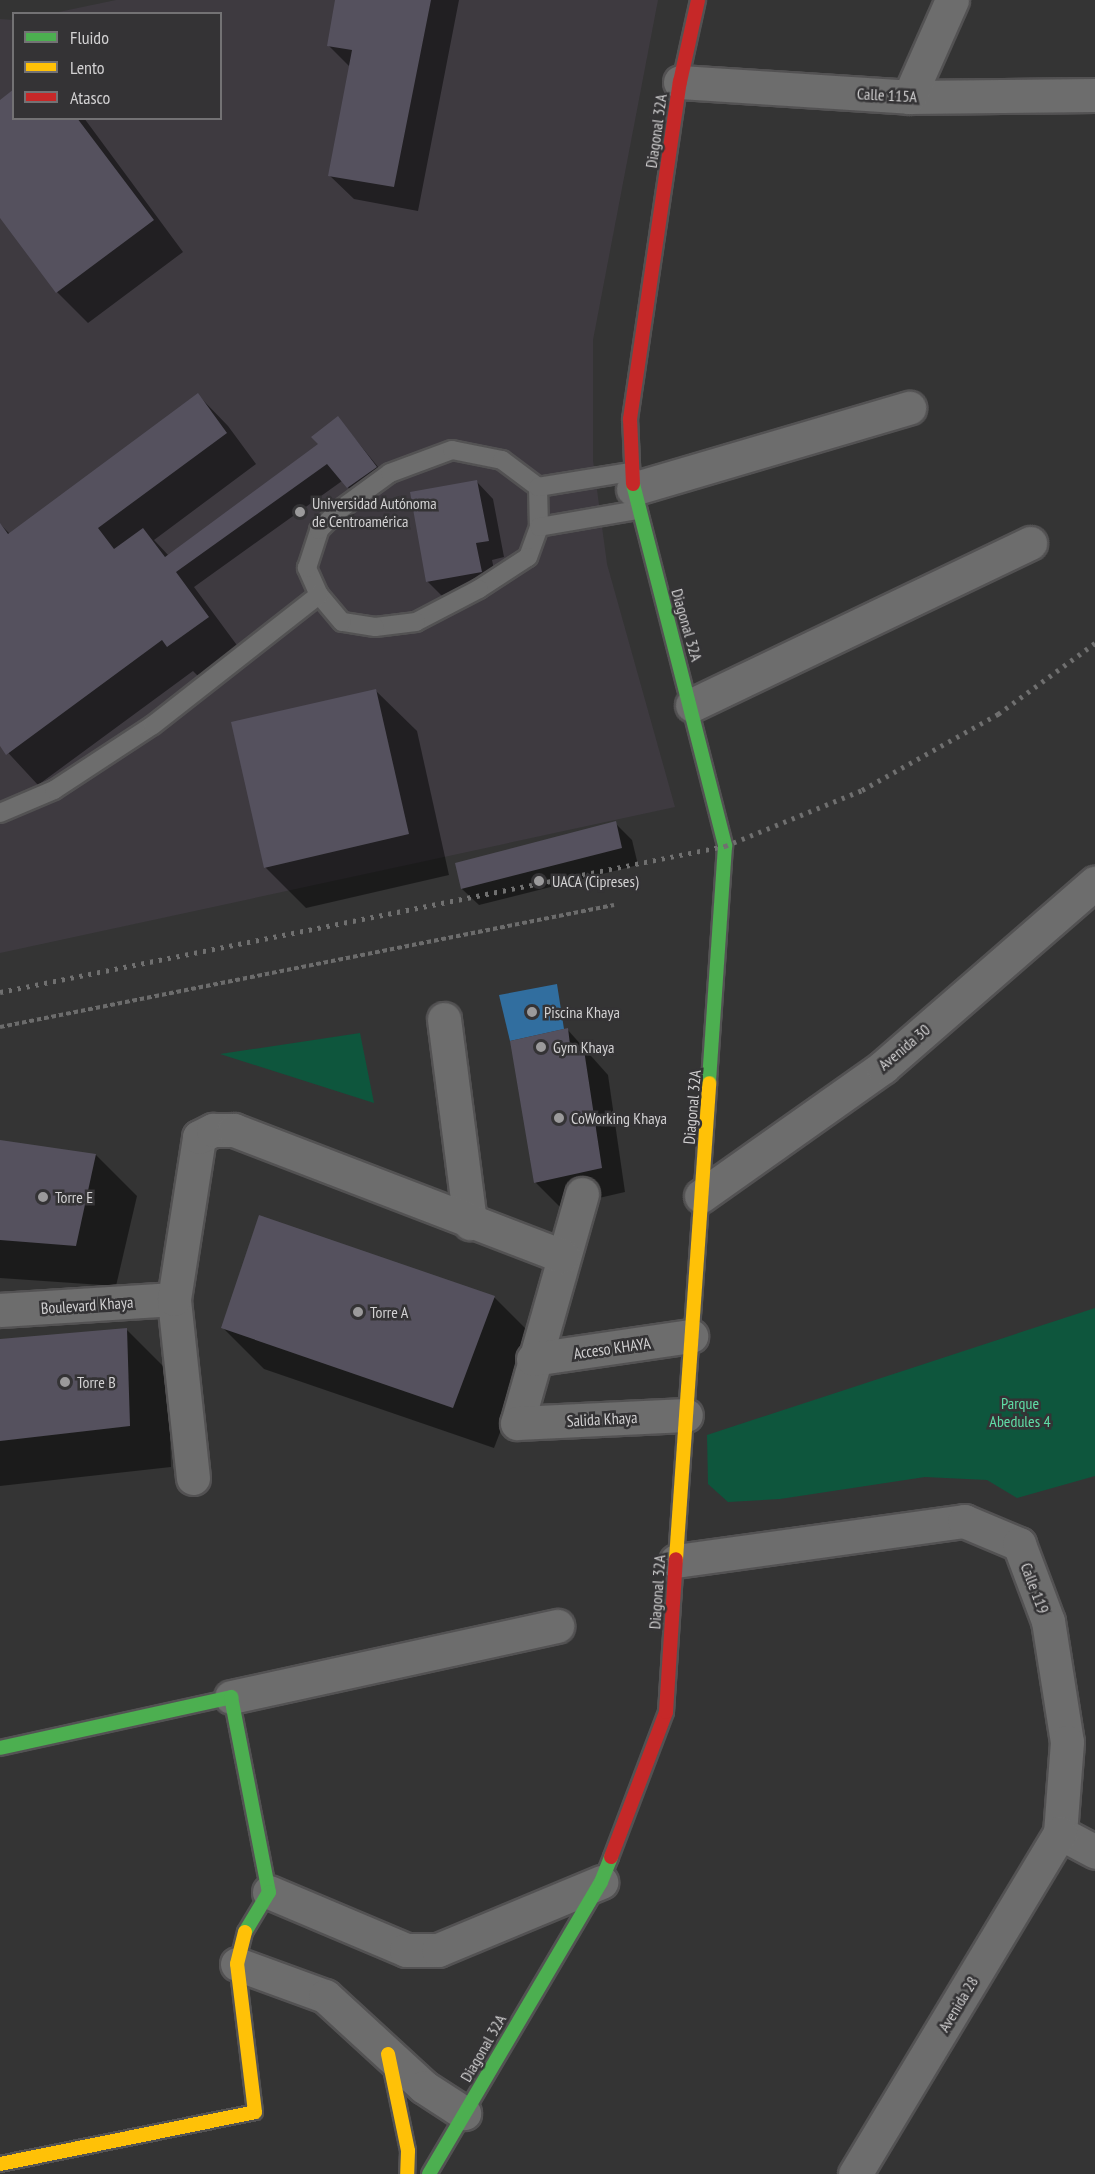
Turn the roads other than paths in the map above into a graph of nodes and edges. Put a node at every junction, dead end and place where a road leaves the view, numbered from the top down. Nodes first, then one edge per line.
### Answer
1 (698, 0) edge
2 (952, 0) edge
3 (680, 82) junction
4 (1095, 95) edge
5 (909, 97) junction
6 (909, 408) dead end
7 (538, 487) junction
8 (634, 491) junction
9 (539, 527) junction
10 (1030, 543) dead end
11 (319, 595) junction
12 (692, 705) junction
13 (0, 813) edge
14 (1095, 883) edge
15 (444, 1019) dead end
16 (582, 1194) dead end
17 (701, 1196) junction
18 (470, 1223) junction
19 (563, 1256) junction
20 (174, 1299) junction
21 (0, 1310) edge
22 (691, 1336) junction
23 (533, 1359) junction
24 (686, 1415) junction
25 (193, 1478) dead end
26 (676, 1561) junction
27 (557, 1626) dead end
28 (231, 1697) junction
29 (0, 1748) edge
30 (1060, 1833) junction
31 (1095, 1852) edge
32 (601, 1882) junction
33 (269, 1892) junction
34 (237, 1965) junction
35 (388, 2054) junction
36 (464, 2113) junction
37 (0, 2164) edge
38 (407, 2174) edge
39 (429, 2174) edge
40 (855, 2174) edge

1 - 3 street, Diagonal 32A
2 - 5 street
3 - 5 street, Calle 115A
3 - 8 street, Diagonal 32A
4 - 5 street, Calle 115A
6 - 8 street
7 - 8 lane
7 - 9 lane
7 - 11 lane
8 - 9 lane
8 - 12 street, Diagonal 32A
9 - 11 lane
10 - 12 street
11 - 13 lane
12 - 17 street, Diagonal 32A
14 - 17 street, Avenida 30
15 - 18 street
16 - 19 street
17 - 22 street, Diagonal 32A
18 - 19 street
18 - 20 street
19 - 23 street
20 - 21 street, Boulevard Khaya
20 - 25 street
22 - 23 street, Acceso KHAYA
22 - 24 street, Diagonal 32A
23 - 24 street, Salida Khaya
24 - 26 street, Diagonal 32A
26 - 30 street, Calle 119
26 - 32 street, Diagonal 32A
27 - 28 street
28 - 29 street
28 - 33 street
30 - 31 street
30 - 40 street, Avenida 28
32 - 33 street
32 - 36 street, Diagonal 32A
33 - 34 street
34 - 35 street
34 - 37 street
35 - 36 street
35 - 38 street
36 - 39 street, Diagonal 32A

